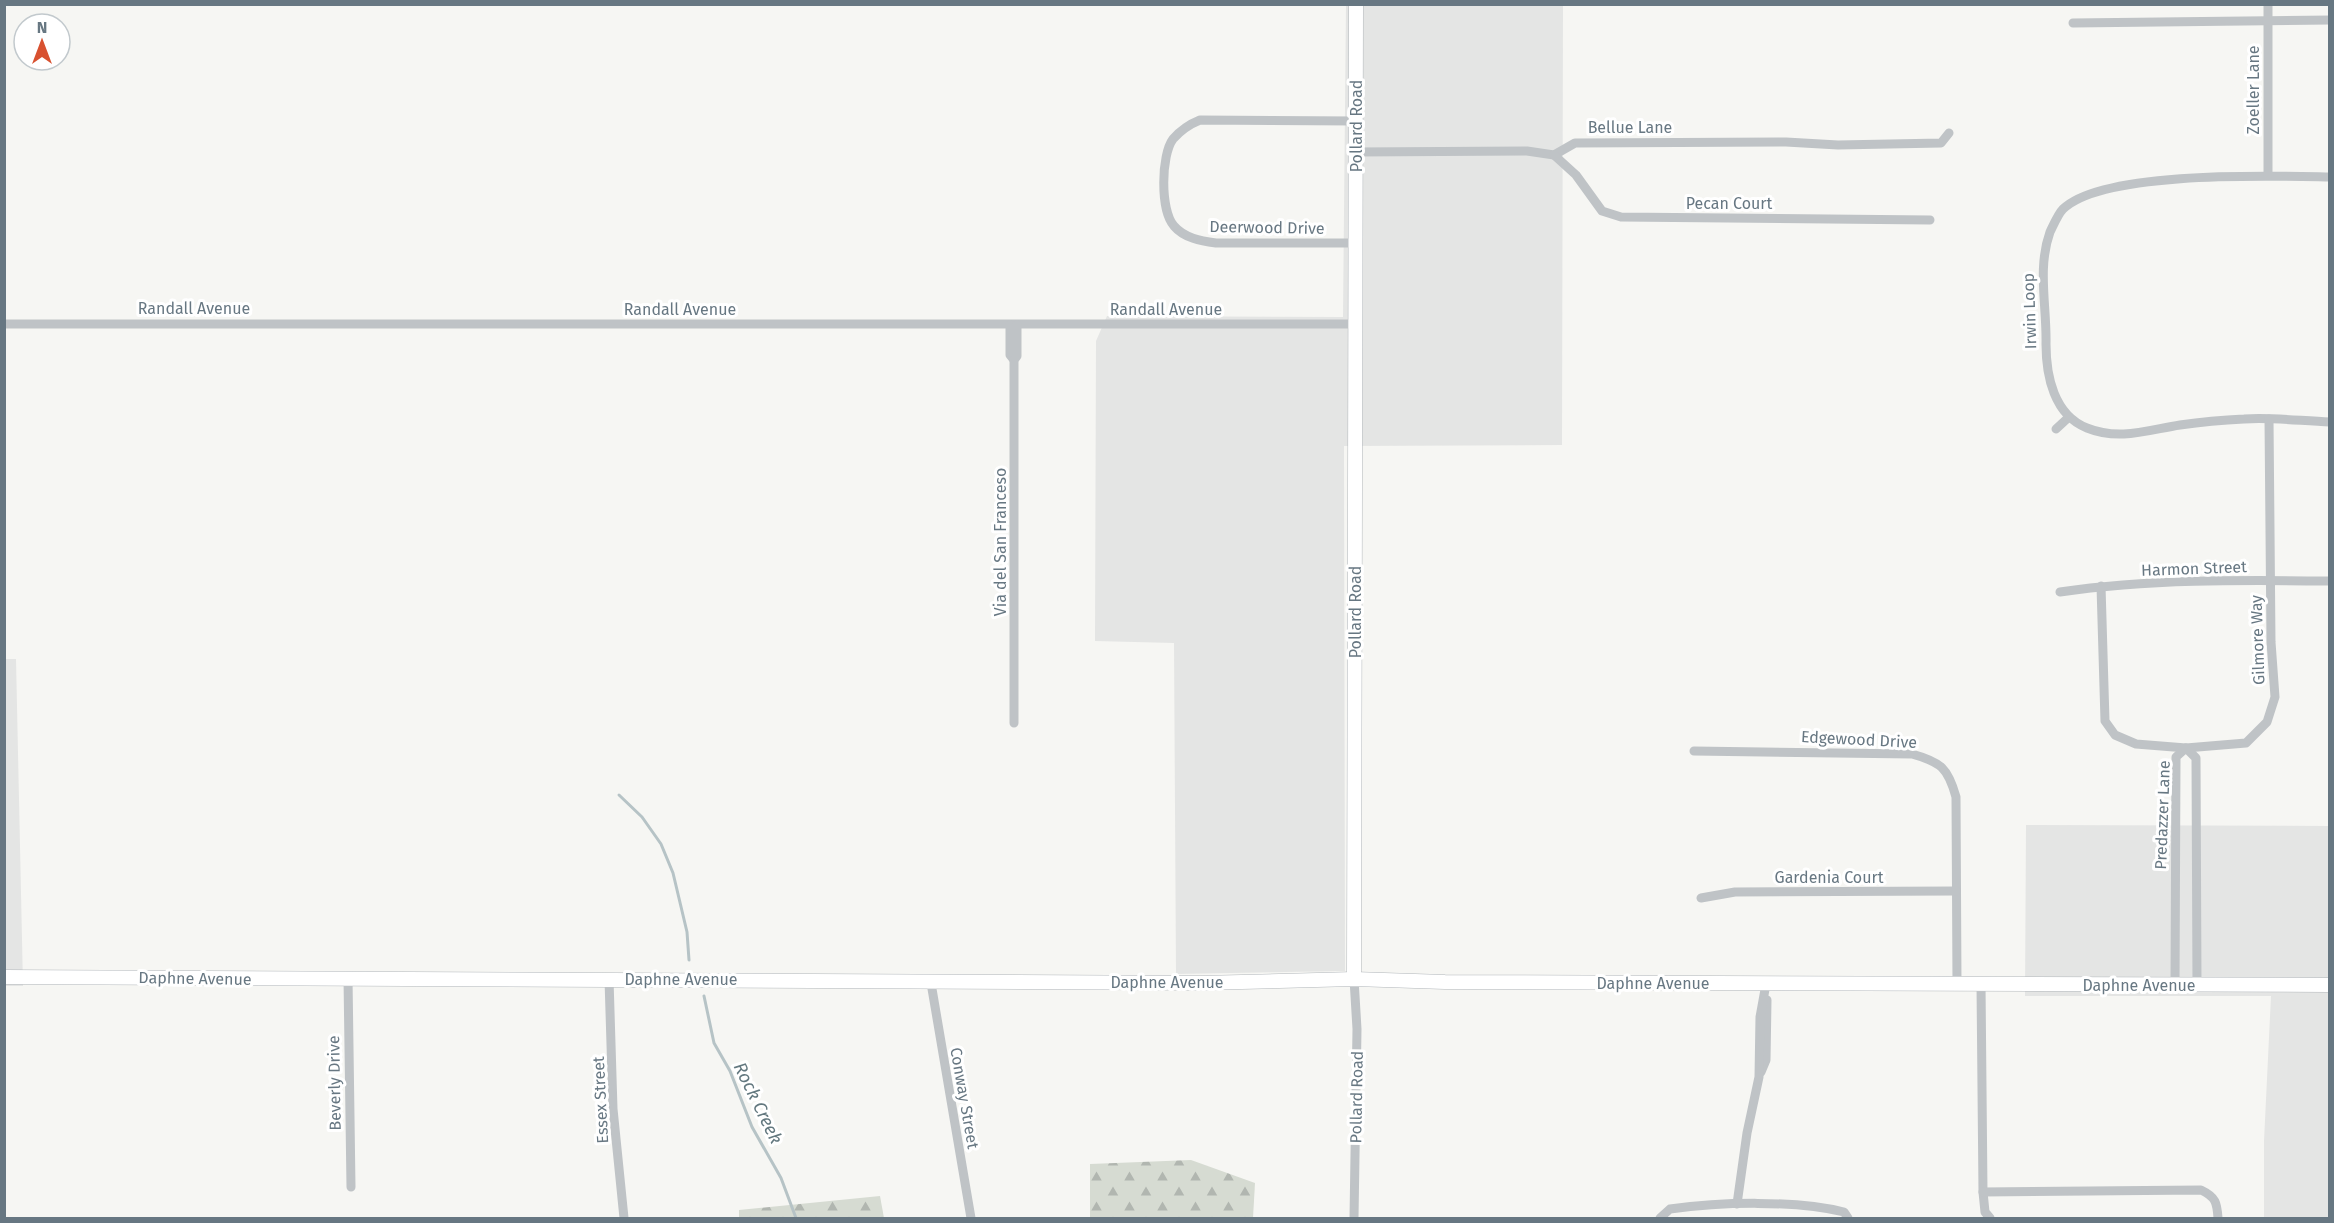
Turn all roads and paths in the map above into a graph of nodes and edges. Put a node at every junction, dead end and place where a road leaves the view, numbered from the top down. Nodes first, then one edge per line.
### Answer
1 (1356, 4) edge
2 (2268, 4) edge
3 (2330, 20) edge
4 (2269, 22) junction
5 (2073, 23) dead end
6 (1356, 121) junction
7 (1949, 133) dead end
8 (1356, 152) junction
9 (1554, 155) junction
10 (2268, 175) junction
11 (2330, 177) edge
12 (1930, 220) dead end
13 (1355, 243) junction
14 (4, 324) edge
15 (1355, 324) junction
16 (1013, 325) junction
17 (2069, 417) junction
18 (2269, 419) junction
19 (2330, 422) edge
20 (2056, 429) dead end
21 (2270, 580) junction
22 (2330, 581) edge
23 (2101, 586) junction
24 (2060, 592) dead end
25 (1014, 723) dead end
26 (2186, 748) junction
27 (1694, 751) dead end
28 (2175, 886) junction
29 (2195, 886) junction
30 (1956, 891) junction
31 (1701, 898) dead end
32 (4, 977) edge
33 (348, 978) junction
34 (609, 979) junction
35 (1354, 979) junction
36 (931, 983) junction
37 (1766, 984) junction
38 (1957, 984) junction
39 (1981, 984) junction
40 (2175, 985) junction
41 (2330, 985) edge
42 (2197, 986) junction
43 (351, 1187) dead end
44 (1983, 1192) junction
45 (1737, 1204) junction
46 (624, 1218) edge
47 (971, 1218) edge
48 (1354, 1218) edge
49 (1660, 1218) edge
50 (1848, 1218) edge
51 (1990, 1218) edge
52 (2218, 1218) edge

1 - 6 street, Pollard Road
2 - 4 street, Zoeller Lane
3 - 4 street
4 - 5 street
4 - 10 street, Zoeller Lane
6 - 8 street, Pollard Road
6 - 13 street, Deerwood Drive
7 - 9 street, Bellue Lane
8 - 9 street
8 - 13 street, Pollard Road
9 - 12 street, Pecan Court
10 - 11 street, Irwin Loop
10 - 17 street, Irwin Loop
13 - 15 street, Pollard Road
14 - 16 street, Randall Avenue
15 - 16 street, Randall Avenue
15 - 35 street, Pollard Road
16 - 25 street, Via del San Franceso
17 - 18 street
17 - 20 street
18 - 19 street
18 - 21 street, Gilmore Way
21 - 22 street, Harmon Street
21 - 23 street, Harmon Street
21 - 26 street, Gilmore Way
23 - 24 street, Harmon Street
23 - 26 street, Gilmore Way
26 - 28 street, Predazzer Lane
26 - 29 street, Predazzer Lane
27 - 30 street, Edgewood Drive
28 - 29 street
28 - 40 street, Predazzer Lane
29 - 42 street, Predazzer Lane
30 - 31 street, Gardenia Court
30 - 38 street, Edgewood Drive
32 - 33 street, Daphne Avenue
33 - 34 street, Daphne Avenue
33 - 43 street, Beverly Drive
34 - 36 street, Daphne Avenue
34 - 46 street, Essex Street
35 - 36 street, Daphne Avenue
35 - 37 street, Daphne Avenue
35 - 48 street, Pollard Road
36 - 47 street, Conway Street
37 - 38 street, Daphne Avenue
37 - 45 street
38 - 39 street, Daphne Avenue
39 - 40 street, Daphne Avenue
39 - 44 street
40 - 42 street, Daphne Avenue
41 - 42 street, Daphne Avenue
44 - 51 street
44 - 52 street
45 - 49 street
45 - 50 street

